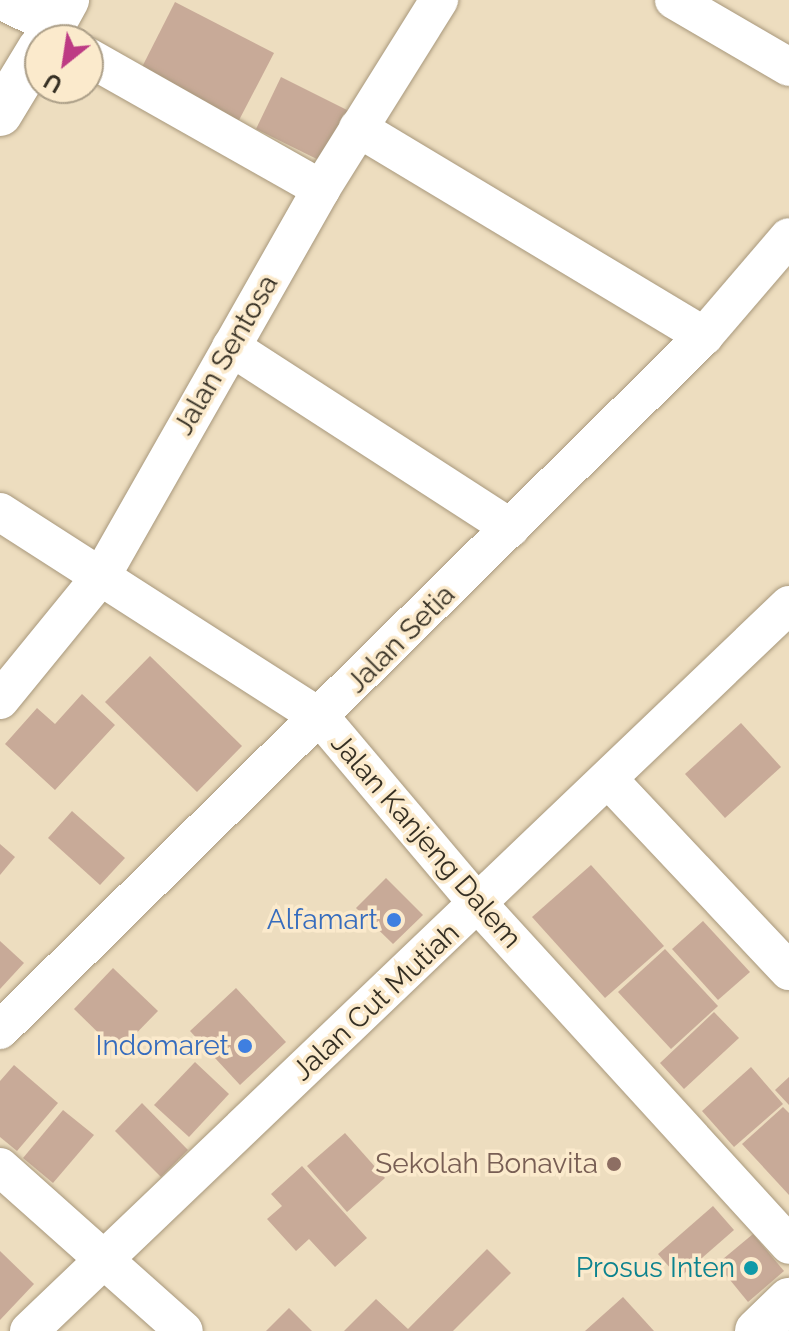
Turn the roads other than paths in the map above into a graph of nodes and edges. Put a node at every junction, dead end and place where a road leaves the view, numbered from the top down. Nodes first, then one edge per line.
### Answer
1 (0, 0) edge
2 (439, 0) edge
3 (674, 0) edge
4 (39, 24) edge
5 (104, 66) edge
6 (789, 67) edge
7 (24, 75) edge
8 (0, 114) edge
9 (358, 128) junction
10 (321, 189) junction
11 (788, 241) edge
12 (704, 336) junction
13 (231, 347) junction
14 (0, 512) edge
15 (511, 528) junction
16 (102, 575) junction
17 (789, 605) edge
18 (0, 700) edge
19 (321, 718) junction
20 (608, 779) junction
21 (479, 905) junction
22 (789, 971) edge
23 (0, 1030) edge
24 (0, 1167) edge
25 (789, 1245) edge
26 (106, 1257) junction
27 (789, 1300) edge
28 (29, 1331) edge
29 (184, 1331) edge
30 (757, 1331) edge

1 - 4 street
2 - 9 street, Jalan Sentosa
3 - 6 street
5 - 10 street
7 - 8 street
9 - 10 street, Jalan Sentosa
9 - 12 street
10 - 13 street, Jalan Sentosa
11 - 12 street, Jalan Setia
12 - 15 street, Jalan Setia
13 - 15 street
13 - 16 street, Jalan Sentosa
14 - 16 street, Jalan Kanjeng Dalem
15 - 19 street, Jalan Setia
16 - 18 street, Jalan Sentosa
16 - 19 street, Jalan Kanjeng Dalem
17 - 20 street, Jalan Cut Mutiah
19 - 21 street, Jalan Kanjeng Dalem
19 - 23 street, Jalan Setia
20 - 21 street, Jalan Cut Mutiah
20 - 22 street
21 - 25 street, Jalan Kanjeng Dalem
21 - 26 street, Jalan Cut Mutiah
24 - 26 street
26 - 28 street, Jalan Cut Mutiah
26 - 29 street
27 - 30 street

